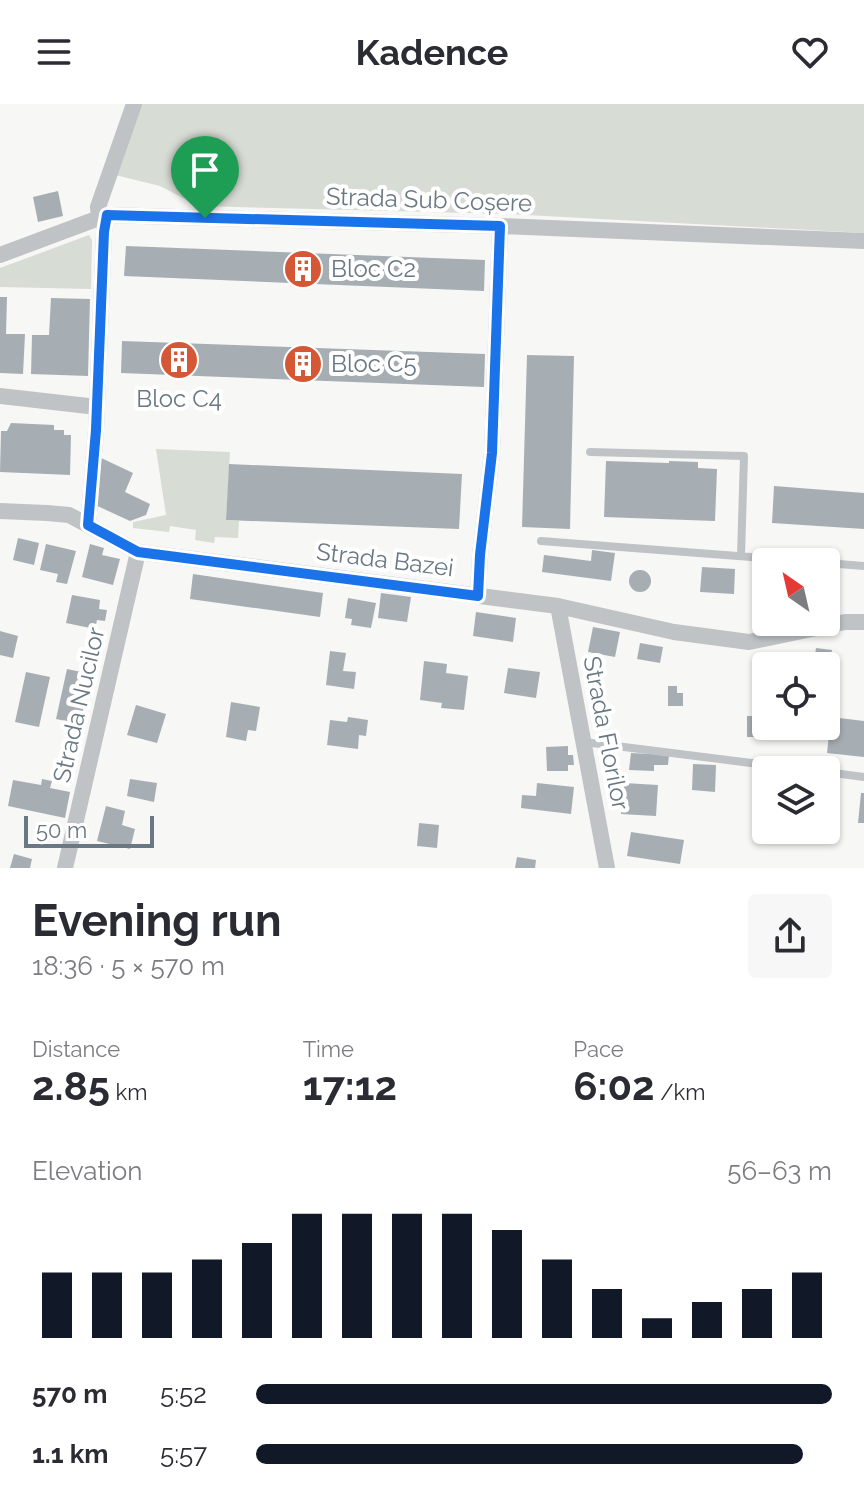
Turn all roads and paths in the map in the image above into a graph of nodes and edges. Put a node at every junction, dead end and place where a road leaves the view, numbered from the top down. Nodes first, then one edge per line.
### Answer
1 (134, 104) edge
2 (103, 216) junction
3 (500, 226) junction
4 (864, 241) edge
5 (0, 255) edge
6 (0, 396) edge
7 (97, 407) junction
8 (590, 452) dead end
9 (0, 511) edge
10 (88, 525) junction
11 (541, 541) dead end
12 (138, 552) junction
13 (741, 556) junction
14 (752, 557) edge
15 (840, 564) edge
16 (864, 566) edge
17 (478, 596) junction
18 (558, 606) junction
19 (864, 622) edge
20 (583, 742) junction
21 (752, 763) edge
22 (840, 774) edge
23 (864, 777) edge
24 (65, 868) edge
25 (607, 868) edge

1 - 2 street
2 - 3 street, Strada Sub Coșere
2 - 5 street, Strada Sub Coșere
2 - 7 street
3 - 4 street, Strada Sub Coșere
3 - 17 street
6 - 7 street
7 - 10 street
8 - 13 lane
9 - 10 street, Strada Bazei
10 - 12 street, Strada Bazei
11 - 13 lane
12 - 17 street, Strada Bazei
12 - 24 street, Strada Nucilor
13 - 14 lane
15 - 16 lane
17 - 18 street, Strada Bazei
18 - 19 street, Strada Bazei
18 - 20 street, Strada Florilor
20 - 21 lane
20 - 25 street, Strada Florilor
22 - 23 lane

